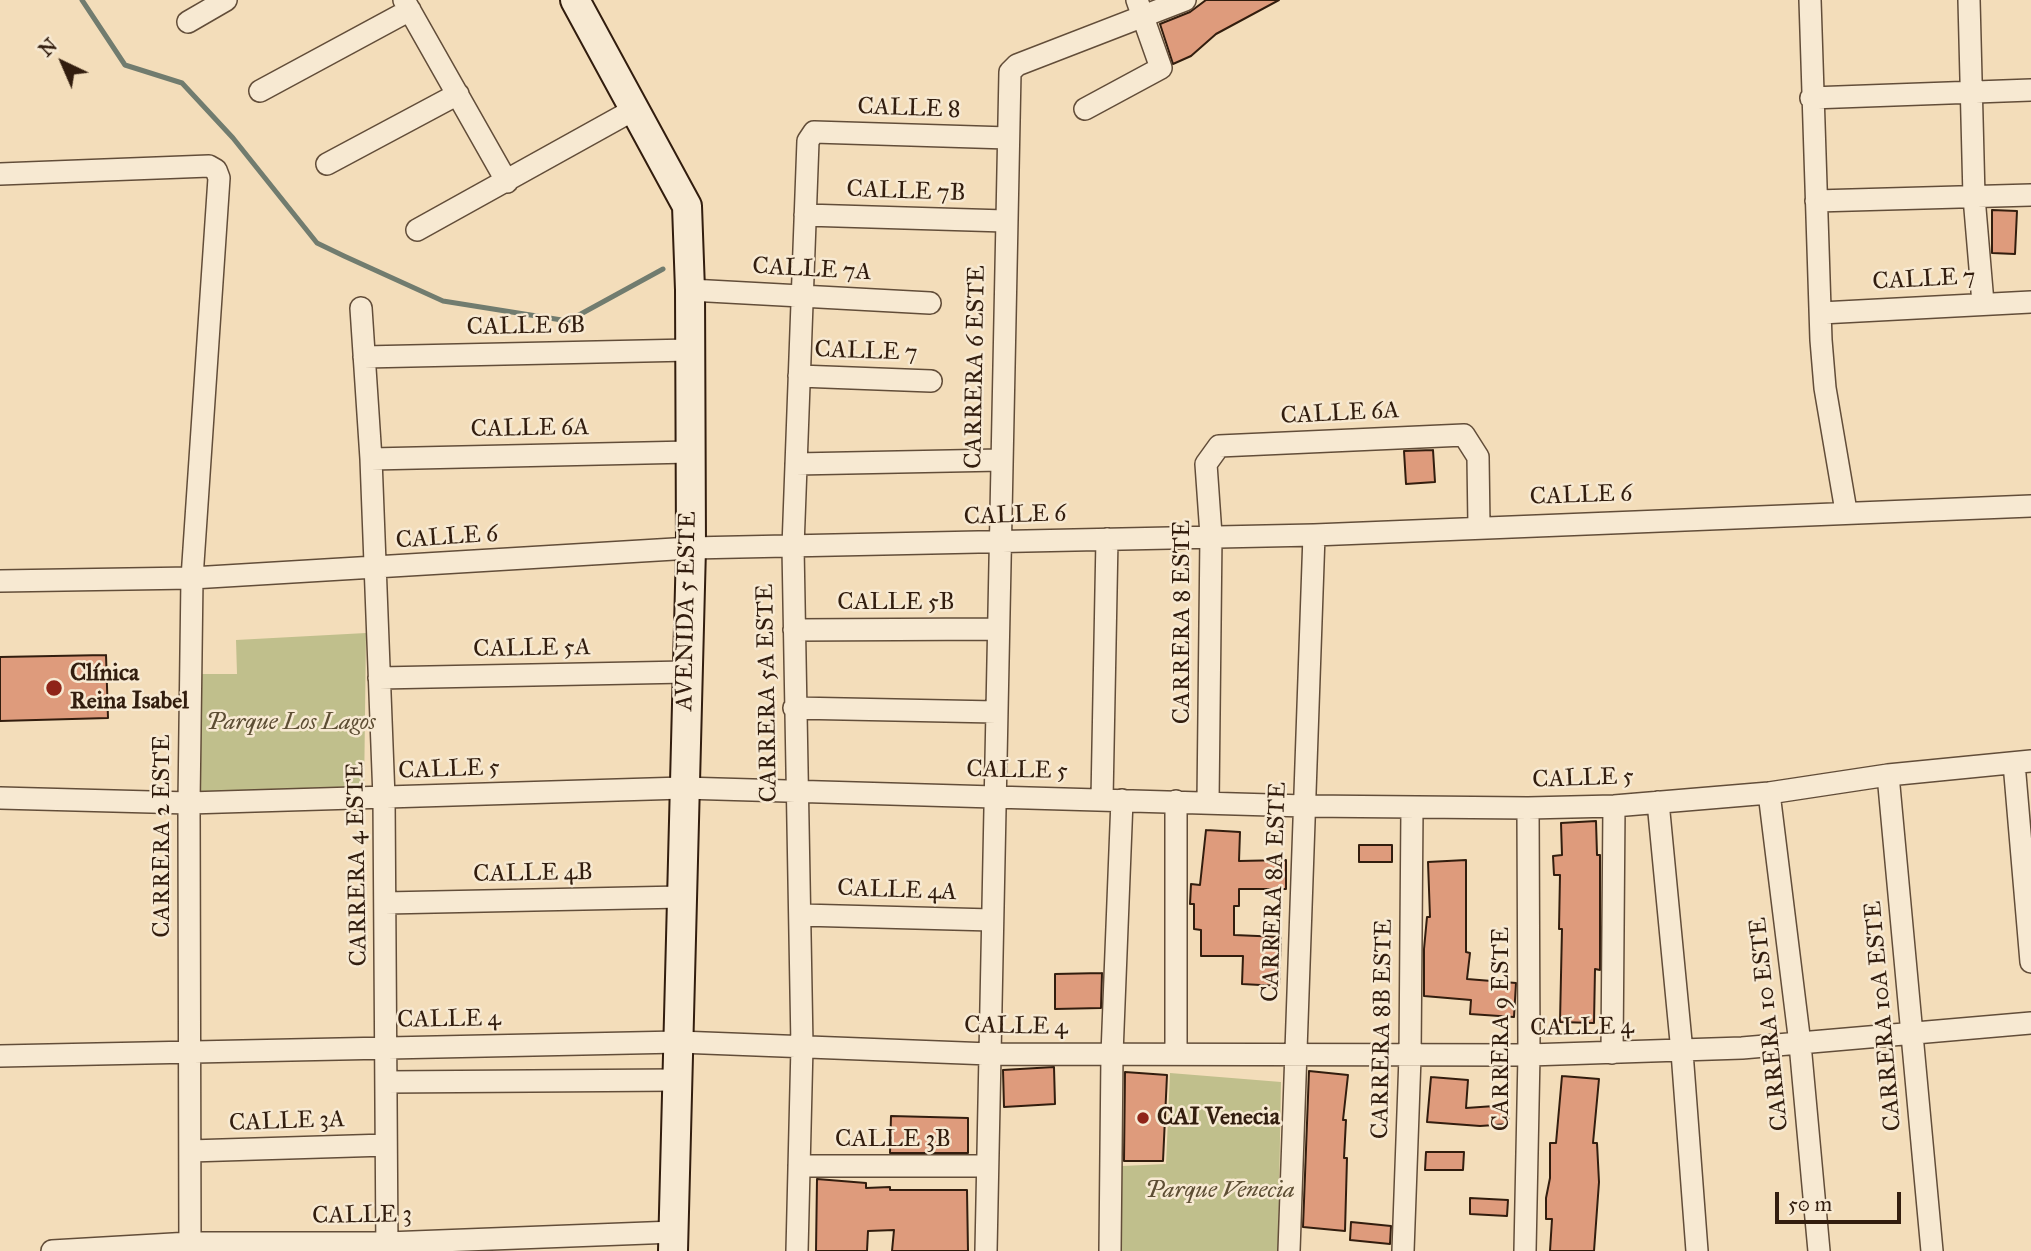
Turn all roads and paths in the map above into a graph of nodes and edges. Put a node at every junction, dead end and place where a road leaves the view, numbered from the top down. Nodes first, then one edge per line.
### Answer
1 (226, 0) edge
2 (575, 0) edge
3 (1185, 0) edge
4 (1810, 0) edge
5 (1969, 0) edge
6 (407, 5) edge
7 (1141, 9) edge
8 (188, 22) dead end
9 (260, 90) dead end
10 (2031, 90) edge
11 (1971, 92) junction
12 (458, 94) junction
13 (1811, 98) junction
14 (635, 109) junction
15 (1085, 109) dead end
16 (809, 135) joint
17 (1007, 138) junction
18 (327, 164) dead end
19 (0, 174) edge
20 (507, 182) junction
21 (2031, 195) edge
22 (1974, 198) junction
23 (1816, 201) junction
24 (805, 215) junction
25 (1005, 220) junction
26 (417, 230) dead end
27 (691, 290) junction
28 (802, 295) junction
29 (2031, 302) edge
30 (930, 303) dead end
31 (1983, 303) junction
32 (361, 308) dead end
33 (1821, 313) junction
34 (690, 350) junction
35 (364, 357) junction
36 (799, 376) junction
37 (931, 381) dead end
38 (1219, 446) joint
39 (690, 452) junction
40 (371, 459) junction
41 (1001, 460) junction
42 (796, 464) junction
43 (2031, 506) edge
44 (1846, 511) junction
45 (1479, 526) junction
46 (1211, 535) junction
47 (1314, 535) junction
48 (1107, 539) junction
49 (999, 543) junction
50 (793, 547) junction
51 (691, 548) junction
52 (375, 569) junction
53 (192, 578) junction
54 (0, 581) edge
55 (998, 629) junction
56 (794, 630) junction
57 (686, 673) junction
58 (379, 678) junction
59 (793, 708) junction
60 (996, 712) junction
61 (2022, 762) edge
62 (1888, 775) junction
63 (683, 788) junction
64 (795, 792) junction
65 (1769, 793) junction
66 (995, 797) junction
67 (0, 798) edge
68 (384, 798) junction
69 (1112, 799) junction
70 (1176, 801) junction
71 (1208, 802) junction
72 (1658, 802) junction
73 (189, 803) junction
74 (1305, 806) junction
75 (1614, 806) junction
76 (1412, 808) junction
77 (1528, 808) junction
78 (682, 897) junction
79 (385, 903) junction
80 (801, 915) junction
81 (992, 920) junction
82 (2029, 923) edge
83 (2031, 962) edge
84 (2031, 1023) edge
85 (1912, 1034) junction
86 (679, 1042) junction
87 (567, 1044) junction
88 (1800, 1044) junction
89 (386, 1046) junction
90 (496, 1046) junction
91 (802, 1046) junction
92 (190, 1050) junction
93 (1682, 1052) junction
94 (1176, 1053) junction
95 (1612, 1053) junction
96 (990, 1054) junction
97 (1112, 1054) junction
98 (1294, 1055) junction
99 (1529, 1055) junction
100 (0, 1056) edge
101 (1410, 1057) junction
102 (677, 1080) junction
103 (386, 1082) junction
104 (495, 1082) junction
105 (566, 1082) junction
106 (386, 1145) junction
107 (190, 1151) junction
108 (799, 1166) junction
109 (987, 1166) junction
110 (673, 1241) edge
111 (190, 1247) edge
112 (310, 1247) edge
113 (387, 1247) edge
114 (52, 1251) edge
115 (797, 1251) edge
116 (986, 1251) edge
117 (1110, 1251) edge
118 (1289, 1251) edge
119 (1404, 1251) edge
120 (1525, 1251) edge
121 (1697, 1251) edge
122 (1819, 1251) edge
123 (1932, 1251) edge

1 - 8 street
2 - 14 main road, AVENIDA 5 ESTE
3 - 7 street
4 - 13 street
5 - 11 street
6 - 9 street
6 - 12 street
7 - 15 street
7 - 17 street, CARRERA 6 ESTE
10 - 11 street
11 - 13 street
11 - 22 street
12 - 18 street
12 - 20 street
13 - 23 street
14 - 20 street
14 - 27 main road, AVENIDA 5 ESTE
16 - 17 street, CALLE 8
16 - 24 street, CARRERA 5A ESTE
17 - 25 street, CARRERA 6 ESTE
19 - 53 street, CARRERA 2 ESTE
20 - 26 street
21 - 22 street
22 - 23 street
22 - 31 street
23 - 33 street
24 - 25 street, CALLE 7B
24 - 28 street, CARRERA 5A ESTE
25 - 41 street, CARRERA 6 ESTE
27 - 28 street, CALLE 7A
27 - 34 main road, AVENIDA 5 ESTE
28 - 30 street, CALLE 7A
28 - 36 street, CARRERA 5A ESTE
29 - 31 street, CALLE 7
31 - 33 street, CALLE 7
32 - 35 street, CARRERA 4 ESTE
33 - 44 street
34 - 35 street, CALLE 6B
34 - 39 main road, AVENIDA 5 ESTE
35 - 40 street, CARRERA 4 ESTE
36 - 37 street, CALLE 7
36 - 42 street, CARRERA 5A ESTE
38 - 45 street, CALLE 6A
38 - 46 street, CARRERA 8 ESTE
39 - 40 street, CALLE 6A
39 - 51 main road, AVENIDA 5 ESTE
40 - 52 street, CARRERA 4 ESTE
41 - 42 street
41 - 49 street, CARRERA 6 ESTE
42 - 50 street, CARRERA 5A ESTE
43 - 44 street, CALLE 6
44 - 45 street, CALLE 6
45 - 47 street, CALLE 6
46 - 47 street, CALLE 6
46 - 48 street, CALLE 6
46 - 71 street, CARRERA 8 ESTE
47 - 74 street, CARRERA 8A ESTE
48 - 49 street, CALLE 6
48 - 69 street
49 - 50 street, CALLE 6
49 - 55 street, CARRERA 6 ESTE
50 - 51 street, CALLE 6
50 - 56 street, CARRERA 5A ESTE
51 - 52 street, CALLE 6
51 - 57 main road, AVENIDA 5 ESTE
52 - 53 street, CALLE 6
52 - 58 street, CARRERA 4 ESTE
53 - 54 street, CALLE 6
53 - 73 street, CARRERA 2 ESTE
55 - 56 street, CALLE 5B
55 - 60 street, CARRERA 6 ESTE
56 - 59 street, CARRERA 5A ESTE
57 - 58 street, CALLE 5A
57 - 63 main road, AVENIDA 5 ESTE
58 - 68 street, CARRERA 4 ESTE
59 - 60 street
59 - 64 street, CARRERA 5A ESTE
60 - 66 street, CARRERA 6 ESTE
61 - 62 street, CALLE 5
61 - 82 street
62 - 65 street, CALLE 5
62 - 85 street, CARRERA 10A ESTE
63 - 64 street, CALLE 5
63 - 68 street, CALLE 5
63 - 78 main road, AVENIDA 5 ESTE
64 - 66 street, CALLE 5
64 - 80 street, CARRERA 5A ESTE
65 - 72 street, CALLE 5
65 - 88 street, CARRERA 10 ESTE
66 - 69 street, CALLE 5
66 - 81 street, CARRERA 6 ESTE
67 - 73 street, CALLE 5
68 - 73 street, CALLE 5
68 - 79 street, CARRERA 4 ESTE
69 - 70 street, CALLE 5
69 - 97 street
70 - 71 street, CALLE 5
70 - 94 street
71 - 74 street, CALLE 5
72 - 75 street, CALLE 5
72 - 93 street
73 - 92 street, CARRERA 2 ESTE
74 - 76 street, CALLE 5
74 - 98 street, CARRERA 8A ESTE
75 - 77 street, CALLE 5
75 - 95 street
76 - 77 street, CALLE 5
76 - 101 street, CARRERA 8B ESTE
77 - 99 street, CARRERA 9 ESTE
78 - 79 street, CALLE 4B
78 - 86 main road, AVENIDA 5 ESTE
79 - 89 street, CARRERA 4 ESTE
80 - 81 street, CALLE 4A
80 - 91 street, CARRERA 5A ESTE
81 - 96 street, CARRERA 6 ESTE
82 - 83 street
84 - 85 street, CALLE 4
85 - 88 street, CALLE 4
85 - 123 street, CARRERA 10A ESTE
86 - 87 street, CALLE 4
86 - 91 street, CALLE 4
86 - 102 main road, AVENIDA 5 ESTE
87 - 90 street, CALLE 4
87 - 105 street
88 - 93 street, CALLE 4
88 - 122 street, CARRERA 10 ESTE
89 - 90 street, CALLE 4
89 - 92 street, CALLE 4
89 - 103 street, CARRERA 4 ESTE
90 - 104 street
91 - 96 street, CALLE 4
91 - 108 street, CARRERA 5A ESTE
92 - 100 street, CALLE 4
92 - 107 street, CARRERA 2 ESTE
93 - 95 street, CALLE 4
93 - 121 street
94 - 97 street, CALLE 4
94 - 98 street, CALLE 4
95 - 99 street, CALLE 4
96 - 97 street, CALLE 4
96 - 109 street, CARRERA 6 ESTE
97 - 117 street
98 - 101 street, CALLE 4
98 - 118 street, CARRERA 8A ESTE
99 - 101 street, CALLE 4
99 - 120 street, CARRERA 9 ESTE
101 - 119 street, CARRERA 8B ESTE
102 - 105 street
102 - 110 main road, AVENIDA 5 ESTE
103 - 104 street
103 - 106 street, CARRERA 4 ESTE
104 - 105 street
106 - 107 street, CALLE 3A
106 - 113 street, CARRERA 4 ESTE
107 - 111 street, CARRERA 2 ESTE
108 - 109 street, CALLE 3B
108 - 115 street, CARRERA 5A ESTE
109 - 116 street, CARRERA 6 ESTE
110 - 113 street, CALLE 3
111 - 112 street, CALLE 3
111 - 114 street, CALLE 3
112 - 113 street, CALLE 3

